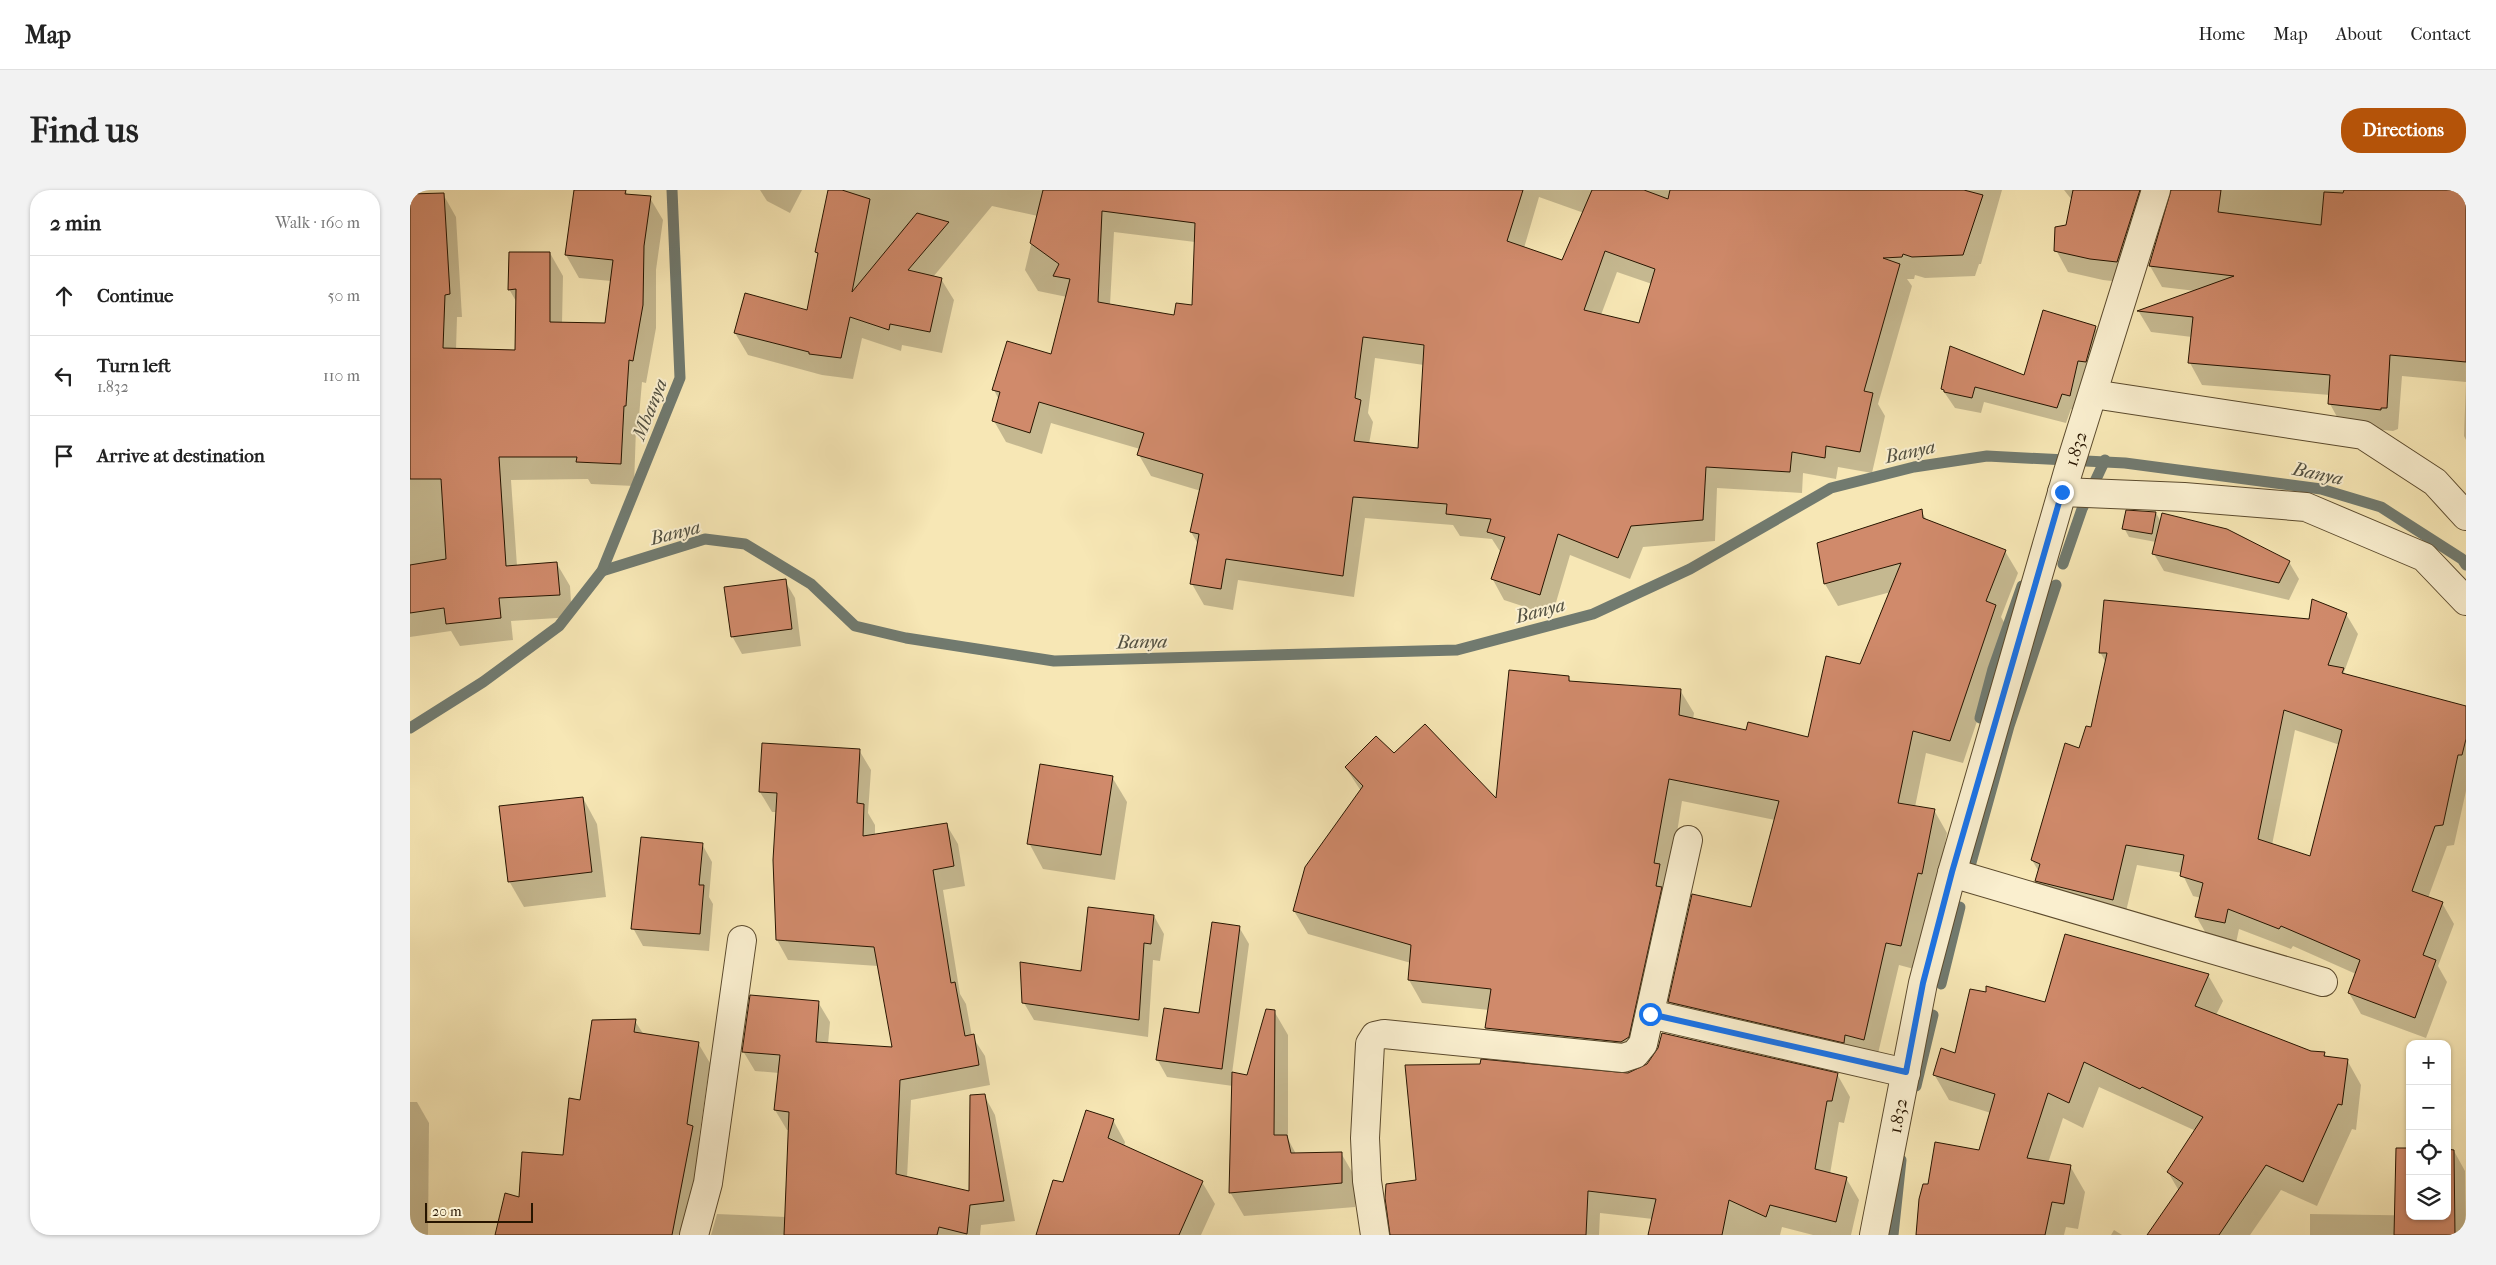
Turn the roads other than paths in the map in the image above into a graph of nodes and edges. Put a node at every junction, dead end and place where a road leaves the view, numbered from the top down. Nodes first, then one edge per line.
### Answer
1 (2156, 190) edge
2 (2093, 394) junction
3 (2065, 482) junction
4 (2466, 516) edge
5 (2466, 601) edge
6 (1688, 840) dead end
7 (1952, 872) junction
8 (742, 940) dead end
9 (2323, 982) dead end
10 (1650, 1014) junction
11 (1906, 1072) junction
12 (694, 1235) edge
13 (1375, 1235) edge
14 (1874, 1235) edge

1 - 2 street, 1.832
2 - 3 street, 1.832
2 - 4 street
3 - 5 street
3 - 7 street, 1.832
6 - 10 street
7 - 9 street
7 - 11 street, 1.832
8 - 12 street
10 - 11 street
10 - 13 street
11 - 14 street, 1.832

